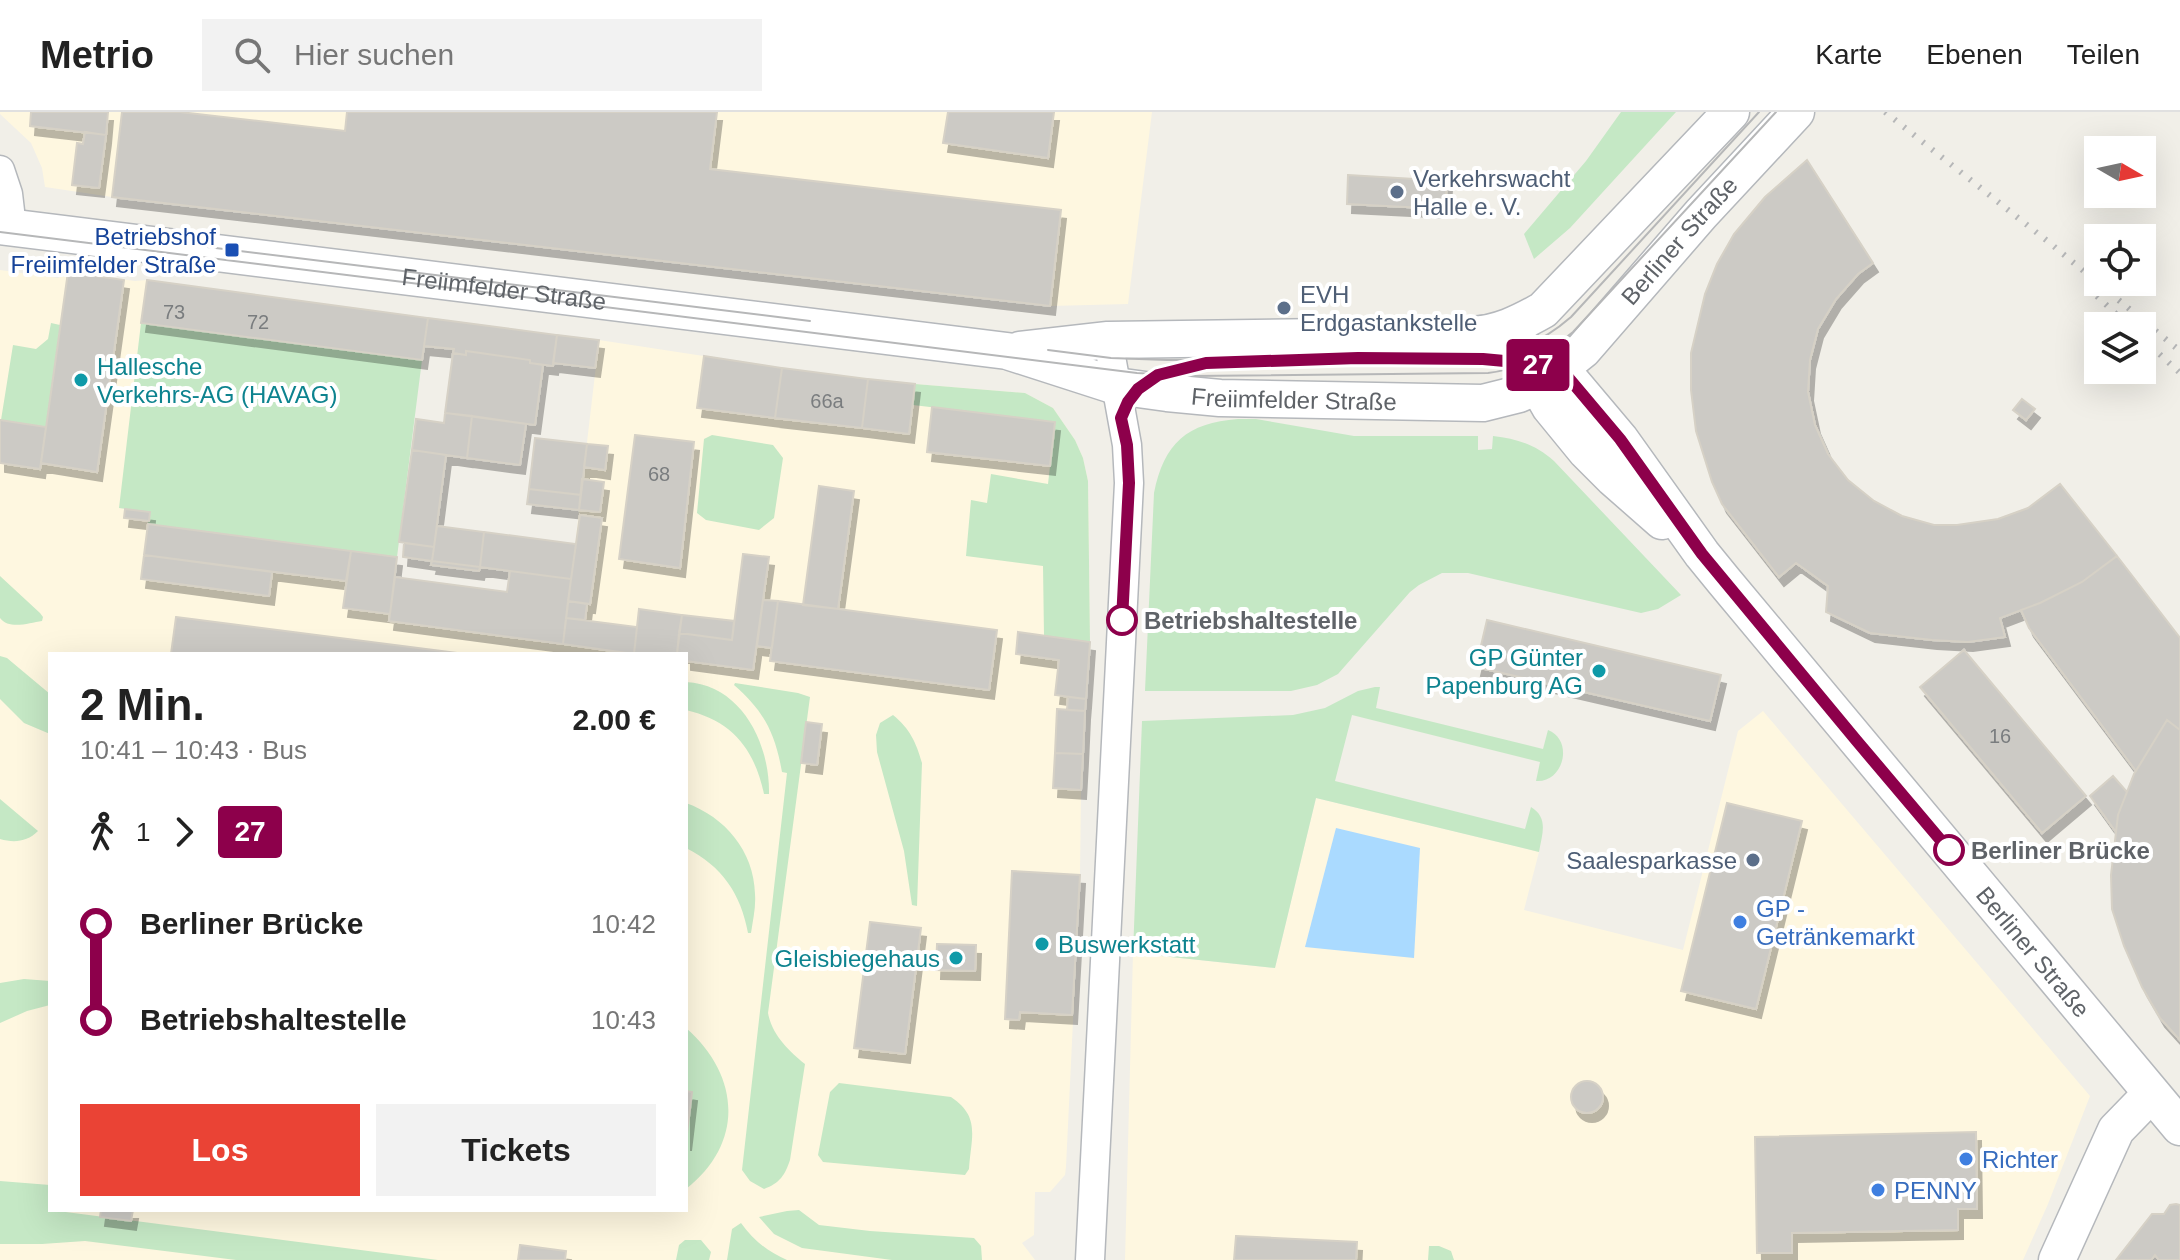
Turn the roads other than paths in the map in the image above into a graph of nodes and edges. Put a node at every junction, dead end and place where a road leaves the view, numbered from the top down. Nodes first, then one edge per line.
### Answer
1 (1731, 112) edge
2 (1796, 112) edge
3 (0, 170) edge
4 (6, 227) edge
5 (1543, 310) junction
6 (1483, 334) junction
7 (1108, 340) junction
8 (1007, 351) junction
9 (1544, 369) junction
10 (1116, 386) junction
11 (2151, 1094) junction
12 (2180, 1127) edge
13 (1090, 1260) edge
14 (2057, 1260) edge

1 - 5 street, Berliner Straße
2 - 9 street, Berliner Straße
3 - 4 street
4 - 8 street, Freiimfelder Straße
5 - 6 street, Berliner Straße
5 - 9 street
6 - 7 street, Freiimfelder Straße
6 - 9 street
7 - 8 street, Freiimfelder Straße
7 - 10 street
8 - 10 street, Freiimfelder Straße
9 - 10 street, Freiimfelder Straße
9 - 11 street, Berliner Straße
10 - 13 street
11 - 12 street, Berliner Straße
11 - 14 street

